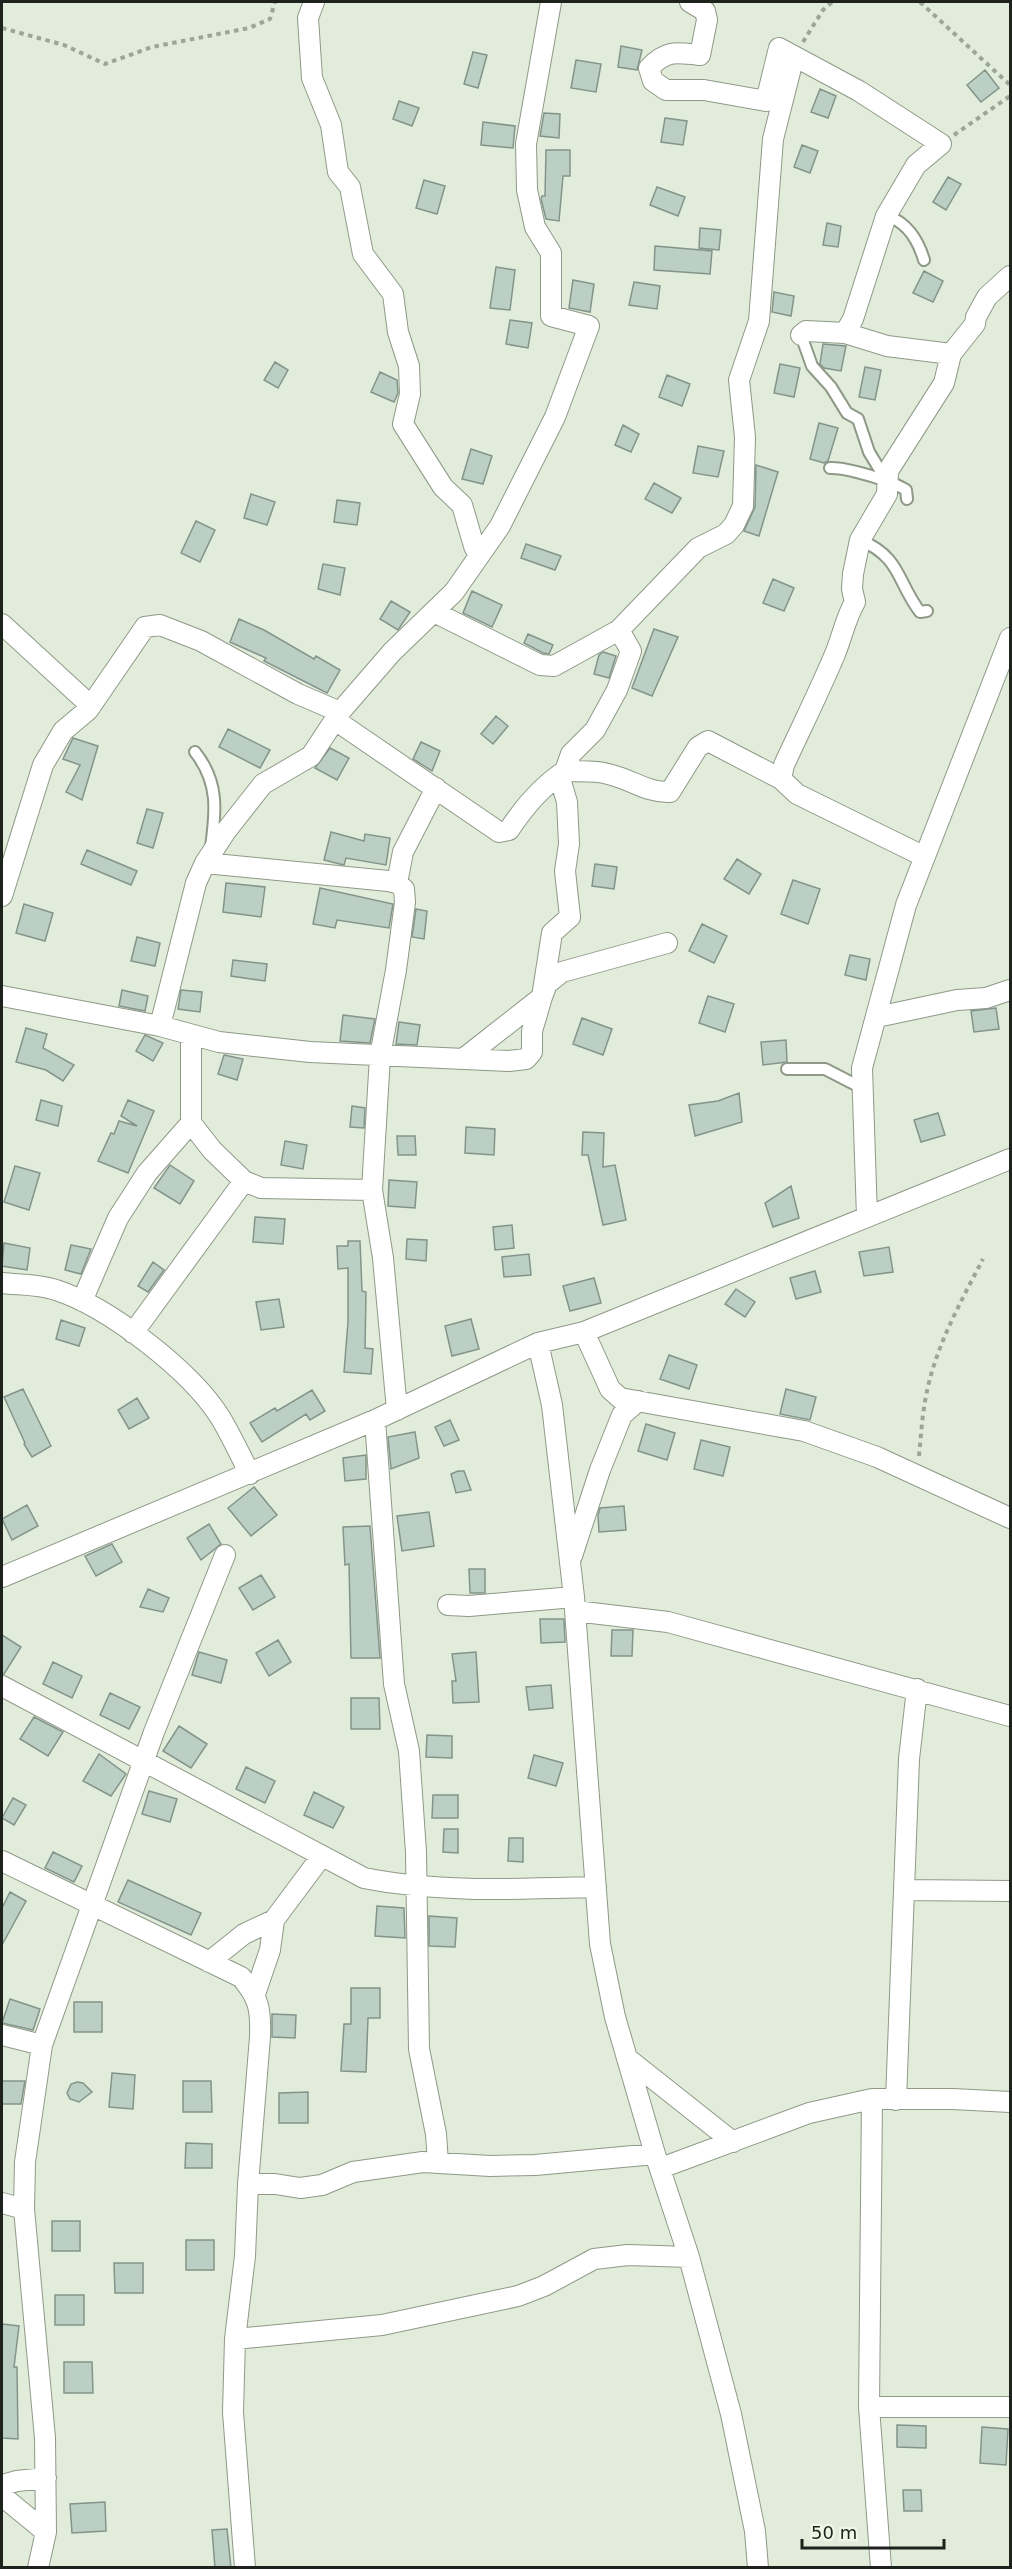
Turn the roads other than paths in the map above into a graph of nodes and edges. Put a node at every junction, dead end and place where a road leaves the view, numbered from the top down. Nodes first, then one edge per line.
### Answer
1 (314, 2) edge
2 (551, 2) edge
3 (701, 5) edge
4 (794, 56) junction
5 (886, 216) junction
6 (924, 260) dead end
7 (1011, 276) edge
8 (845, 333) junction
9 (801, 335) joint
10 (951, 354) junction
11 (830, 468) dead end
12 (886, 480) junction
13 (907, 499) dead end
14 (860, 540) junction
15 (479, 556) junction
16 (927, 610) dead end
17 (434, 612) junction
18 (2, 624) edge
19 (619, 630) junction
20 (1011, 638) edge
21 (91, 706) junction
22 (337, 716) junction
23 (195, 752) dead end
24 (562, 773) junction
25 (781, 779) junction
26 (436, 788) junction
27 (924, 856) junction
28 (207, 860) junction
29 (397, 884) junction
30 (2, 896) edge
31 (667, 943) dead end
32 (1011, 990) edge
33 (2, 996) edge
34 (542, 996) junction
35 (877, 1017) junction
36 (160, 1026) junction
37 (190, 1035) junction
38 (380, 1056) junction
39 (463, 1059) junction
40 (787, 1069) dead end
41 (862, 1088) junction
42 (191, 1123) junction
43 (1011, 1159) edge
44 (244, 1181) junction
45 (372, 1190) junction
46 (867, 1217) junction
47 (2, 1283) edge
48 (82, 1301) junction
49 (584, 1332) junction
50 (133, 1333) junction
51 (538, 1343) junction
52 (638, 1401) junction
53 (397, 1410) junction
54 (375, 1420) junction
55 (250, 1474) junction
56 (1011, 1518) edge
57 (225, 1555) dead end
58 (570, 1564) junction
59 (2, 1577) edge
60 (574, 1604) junction
61 (448, 1605) dead end
62 (2, 1686) edge
63 (917, 1689) junction
64 (1010, 1715) edge
65 (143, 1761) junction
66 (321, 1857) junction
67 (2, 1861) edge
68 (417, 1887) junction
69 (596, 1887) junction
70 (904, 1890) junction
71 (1011, 1891) edge
72 (92, 1904) junction
73 (274, 1920) junction
74 (209, 1962) junction
75 (255, 1994) junction
76 (2, 2035) edge
77 (42, 2045) junction
78 (627, 2058) junction
79 (872, 2099) junction
80 (896, 2100) junction
81 (1011, 2102) edge
82 (733, 2142) junction
83 (658, 2161) junction
84 (438, 2163) junction
85 (248, 2184) junction
86 (2, 2203) edge
87 (24, 2209) junction
88 (689, 2256) junction
89 (235, 2339) junction
90 (869, 2407) junction
91 (1011, 2407) edge
92 (46, 2478) junction
93 (2, 2485) edge
94 (2, 2496) edge
95 (46, 2532) junction
96 (38, 2568) edge
97 (245, 2568) edge
98 (758, 2568) edge
99 (881, 2568) edge

1 - 15 street
2 - 15 street
3 - 4 street
4 - 5 street
4 - 19 street
5 - 6 lane
5 - 8 street
7 - 10 street
8 - 9 street
8 - 10 street
9 - 12 lane
10 - 12 street
11 - 12 lane
12 - 13 lane
12 - 14 street
14 - 16 lane
14 - 25 street
15 - 17 street
17 - 19 street
17 - 22 street
18 - 21 street
19 - 24 street
20 - 27 street
21 - 22 street
21 - 30 street
22 - 26 street
22 - 28 street
23 - 28 lane
24 - 25 street
24 - 26 street
24 - 34 street
25 - 27 street
26 - 29 street
27 - 35 street
28 - 29 street
28 - 36 street
29 - 38 street
31 - 34 street
32 - 35 street
33 - 36 street
34 - 39 street
34 - 39 street
35 - 41 street
36 - 37 street
37 - 38 street
37 - 42 street
38 - 39 street
38 - 45 street
40 - 41 lane
41 - 46 street
42 - 44 street
42 - 48 street
43 - 46 street
44 - 45 street
44 - 50 street
45 - 53 street
46 - 49 street
47 - 48 street
48 - 50 street
49 - 51 street
49 - 52 street
50 - 55 street
51 - 53 street
51 - 58 street
52 - 56 street
52 - 58 street
53 - 54 street
54 - 55 street
54 - 68 street
55 - 59 street
57 - 65 street
58 - 60 street
60 - 61 street
60 - 63 street
60 - 69 street
62 - 65 street
63 - 64 street
63 - 70 street
65 - 66 street
65 - 72 street
66 - 68 street
66 - 73 street
67 - 72 street
68 - 69 street
68 - 84 street
69 - 78 street
70 - 71 street
70 - 80 street
72 - 74 street
72 - 77 street
73 - 74 street
73 - 75 street
74 - 75 street
75 - 85 street
76 - 77 street
77 - 87 street
78 - 82 street
78 - 83 street
79 - 80 street
79 - 82 street
79 - 90 street
80 - 81 street
82 - 83 street
83 - 84 street
83 - 88 street
84 - 85 street
85 - 89 street
86 - 87 street
87 - 92 street
88 - 89 street
88 - 98 street
89 - 97 street
90 - 91 street
90 - 99 street
92 - 93 street
92 - 95 street
94 - 95 street
95 - 96 street

